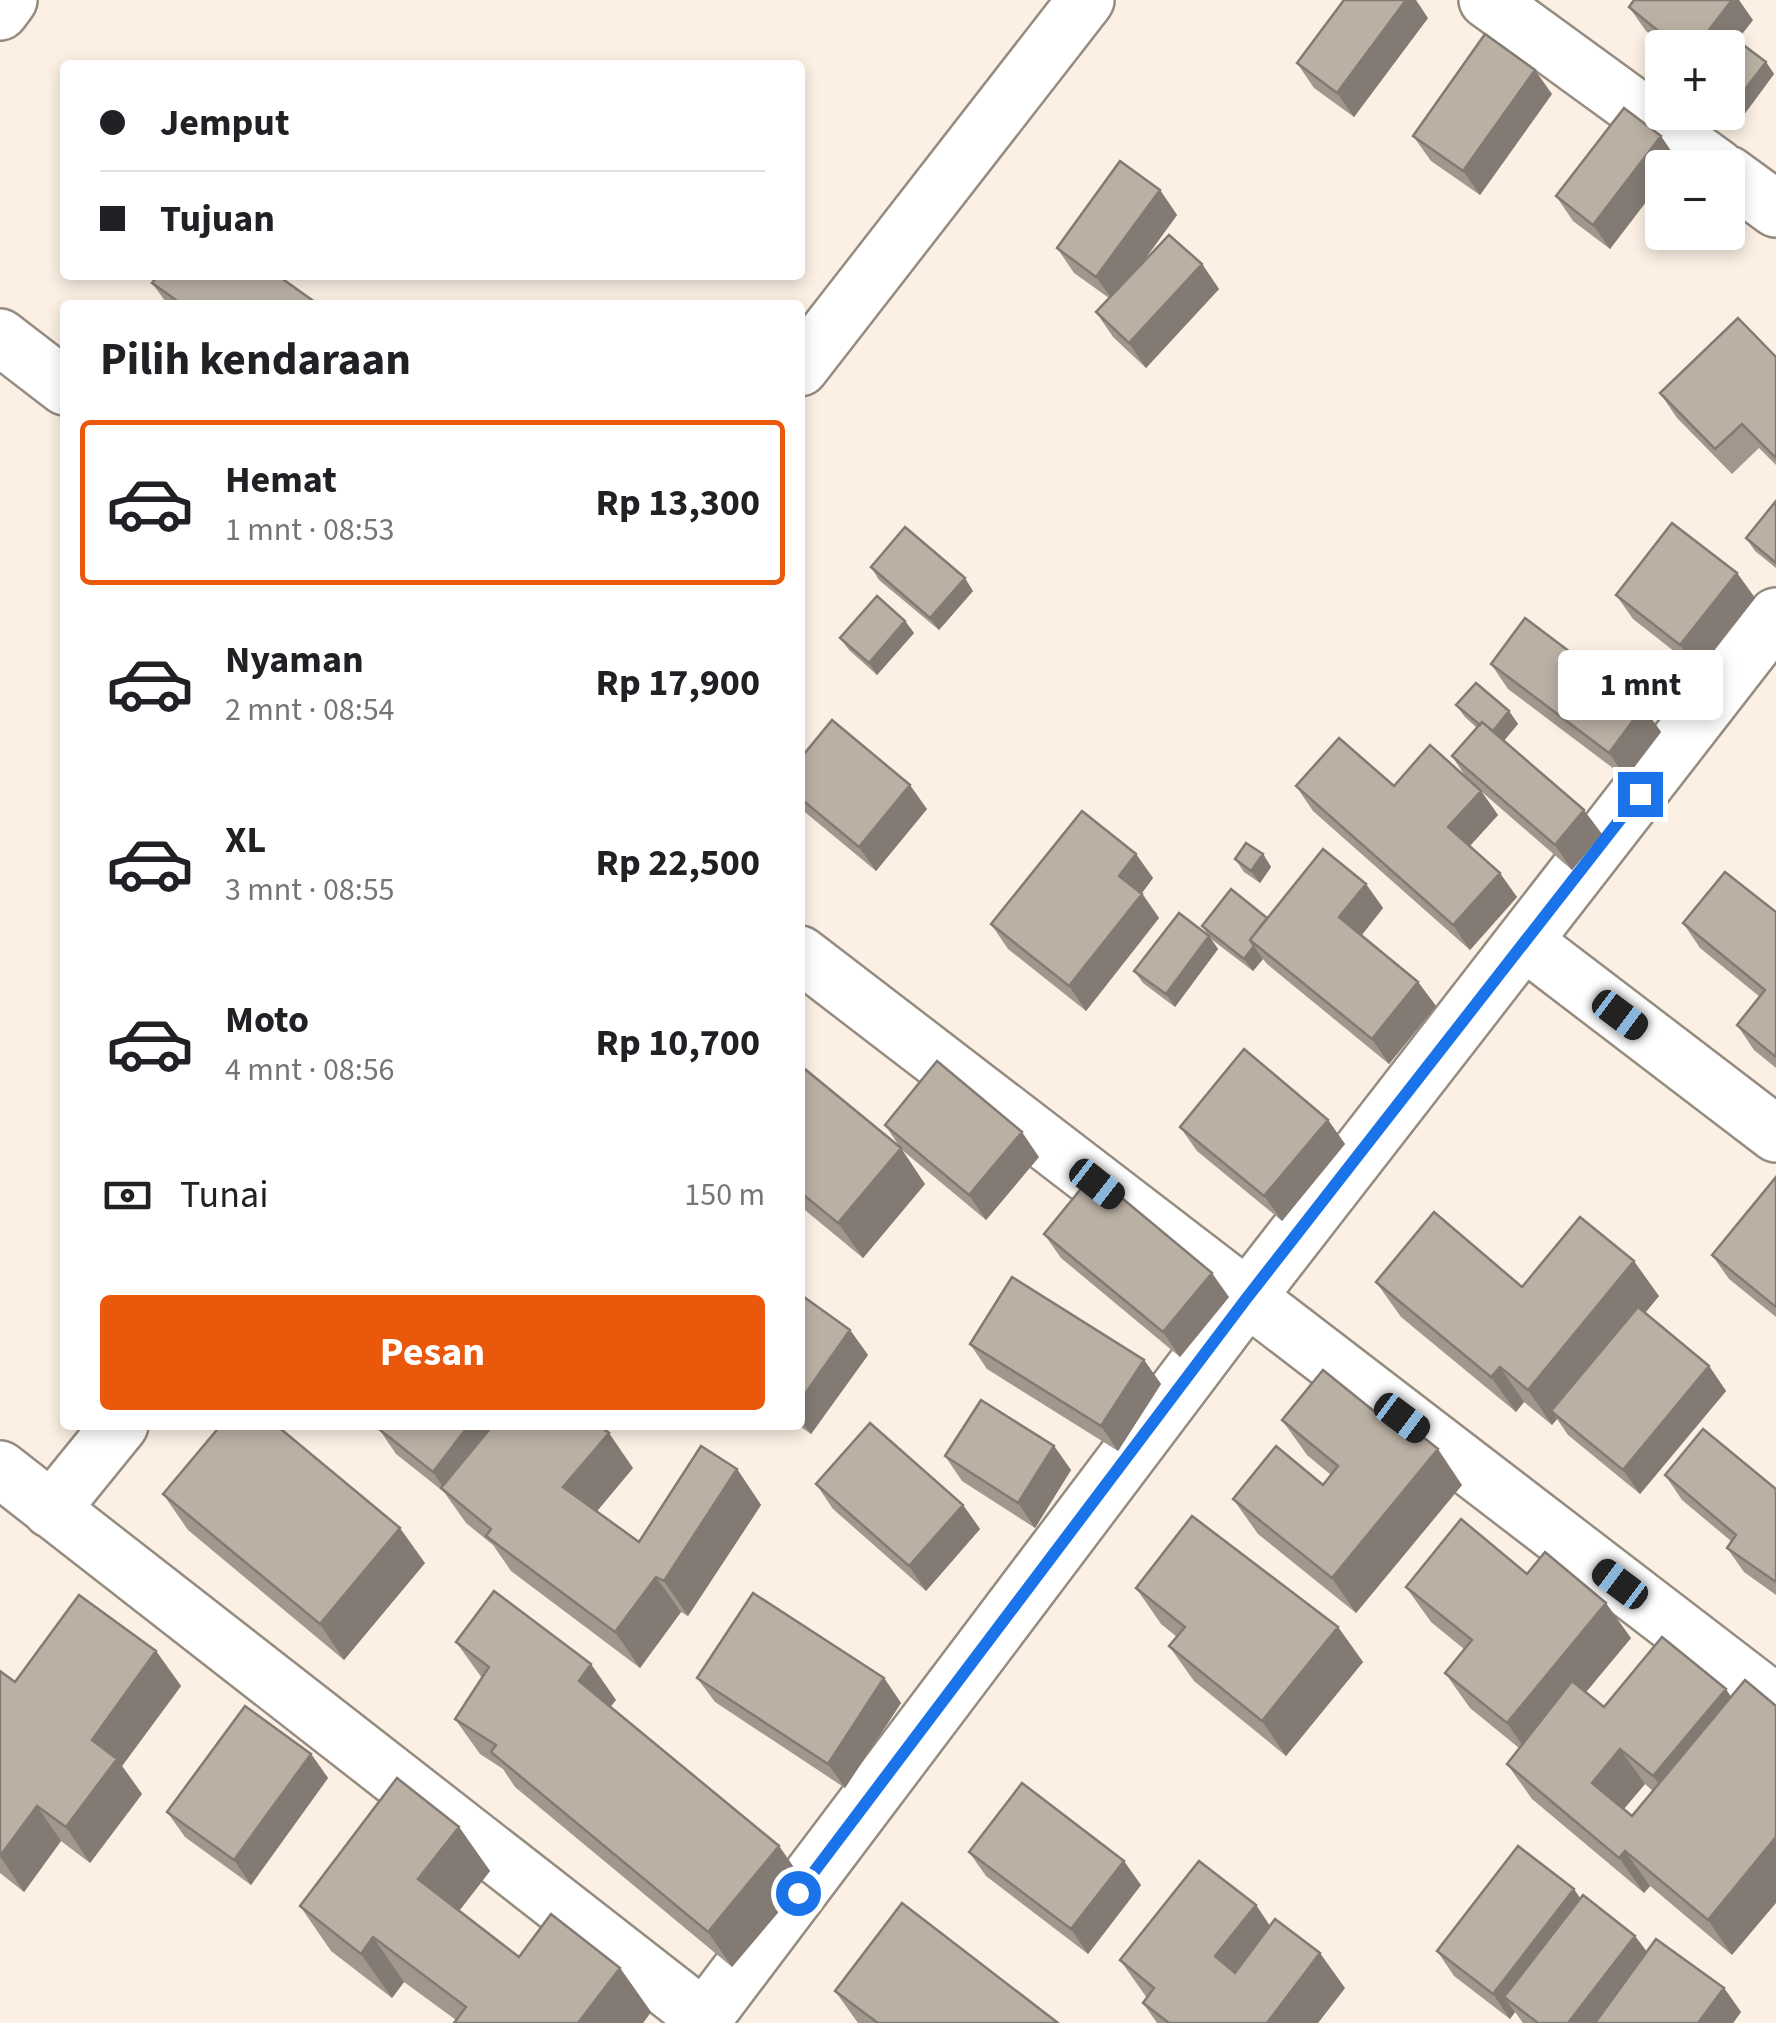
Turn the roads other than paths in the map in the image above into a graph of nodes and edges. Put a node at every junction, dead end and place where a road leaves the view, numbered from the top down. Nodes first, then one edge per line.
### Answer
1 (10, 0) edge
2 (1086, 0) edge
3 (1487, 0) edge
4 (0, 12) edge
5 (1693, 150) edge
6 (1745, 186) edge
7 (1776, 209) edge
8 (0, 337) edge
9 (805, 362) edge
10 (60, 383) edge
11 (1776, 616) edge
12 (1526, 943) junction
13 (805, 958) edge
14 (1776, 1134) edge
15 (1246, 1299) junction
16 (112, 1430) edge
17 (18, 1493) edge
18 (1776, 1703) edge
19 (705, 2021) edge

1 - 4 street
2 - 9 street
3 - 5 street
6 - 7 street
8 - 10 street
11 - 12 street
12 - 14 street
12 - 15 street
13 - 15 street
15 - 18 street
15 - 19 street
16 - 17 street
17 - 19 street

